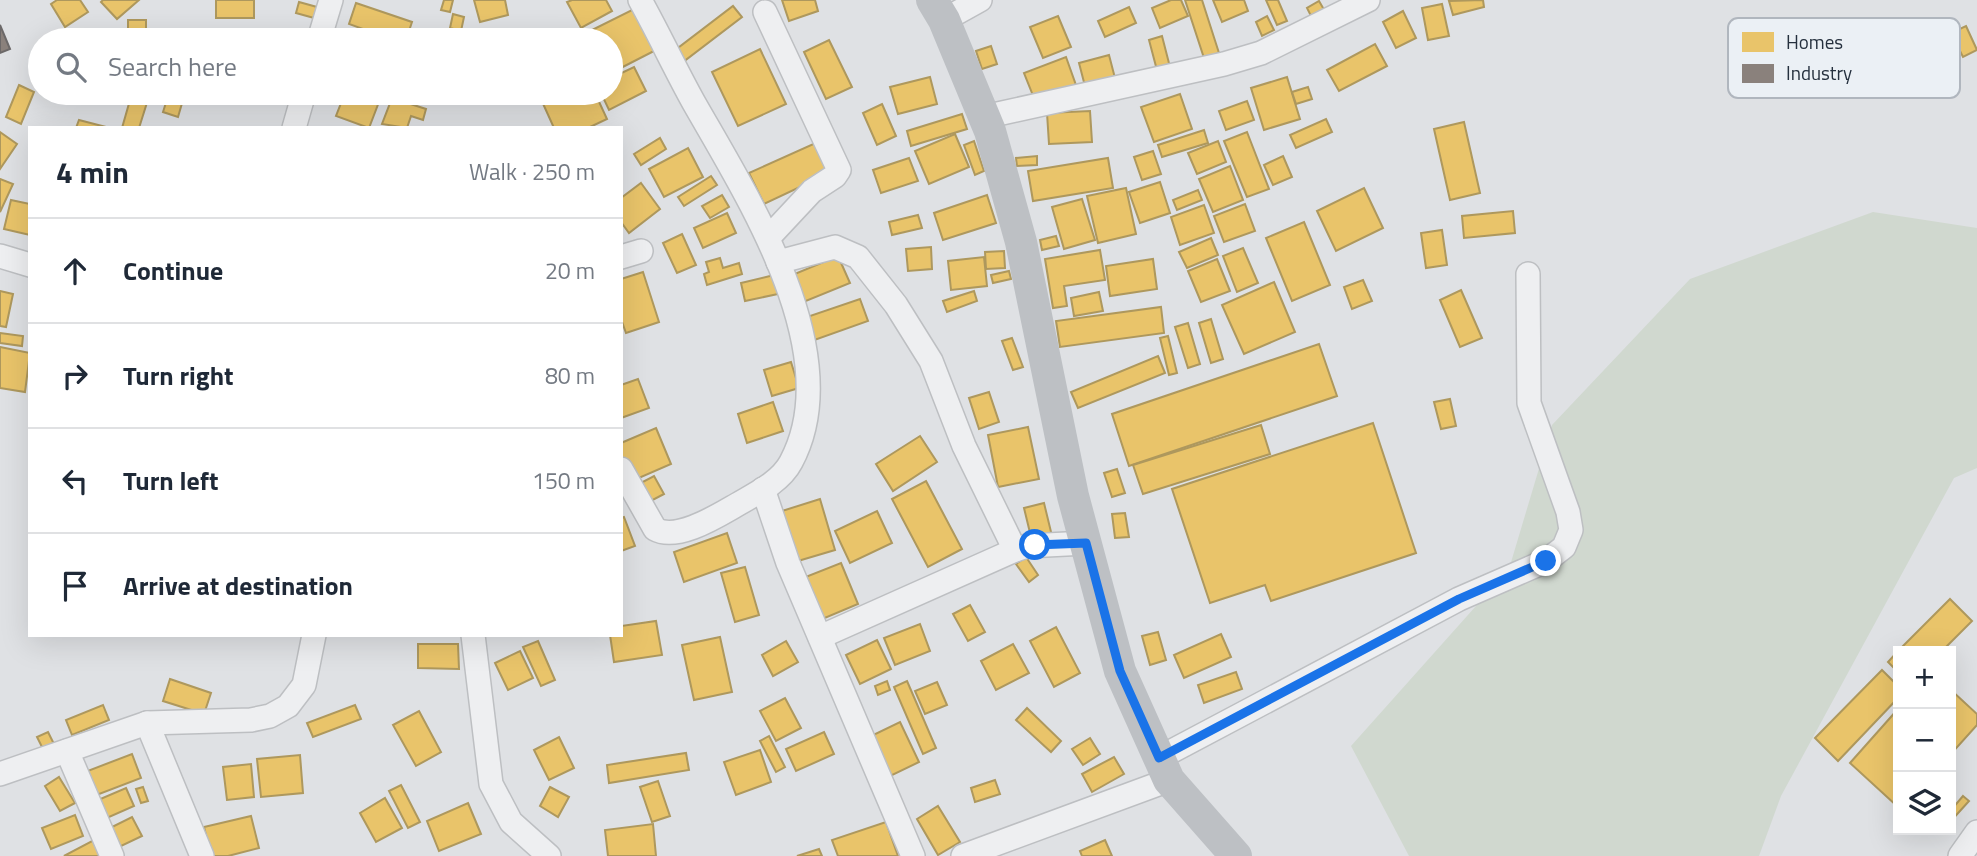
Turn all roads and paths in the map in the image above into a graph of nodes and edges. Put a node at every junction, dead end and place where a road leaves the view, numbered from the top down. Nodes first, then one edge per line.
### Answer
1 (331, 0) edge
2 (640, 0) edge
3 (980, 0) edge
4 (1368, 0) edge
5 (938, 10) edge
6 (765, 12) dead end
7 (323, 28) edge
8 (301, 105) edge
9 (984, 117) junction
10 (295, 126) edge
11 (769, 237) junction
12 (0, 256) edge
13 (778, 262) junction
14 (28, 264) edge
15 (1528, 274) dead end
16 (623, 473) edge
17 (764, 489) junction
18 (1086, 543) junction
19 (1015, 550) junction
20 (314, 637) edge
21 (473, 637) edge
22 (820, 637) junction
23 (147, 723) junction
24 (67, 751) junction
25 (1164, 769) junction
26 (0, 774) edge
27 (1977, 832) edge
28 (112, 856) edge
29 (202, 856) edge
30 (549, 856) edge
31 (913, 856) edge
32 (963, 856) edge
33 (1236, 856) edge
34 (1961, 856) edge

1 - 7 street
2 - 11 street
3 - 5 street
4 - 9 street
5 - 9 main road
6 - 11 street
8 - 10 street
9 - 18 main road
11 - 13 street
12 - 14 street
13 - 17 street
13 - 19 street
15 - 25 street
16 - 17 street
17 - 22 street
18 - 19 street
18 - 25 main road
19 - 22 street
20 - 23 street
21 - 30 street
22 - 31 street
23 - 24 street
23 - 29 street
24 - 26 street
24 - 28 street
25 - 32 street
25 - 33 main road
27 - 34 street

